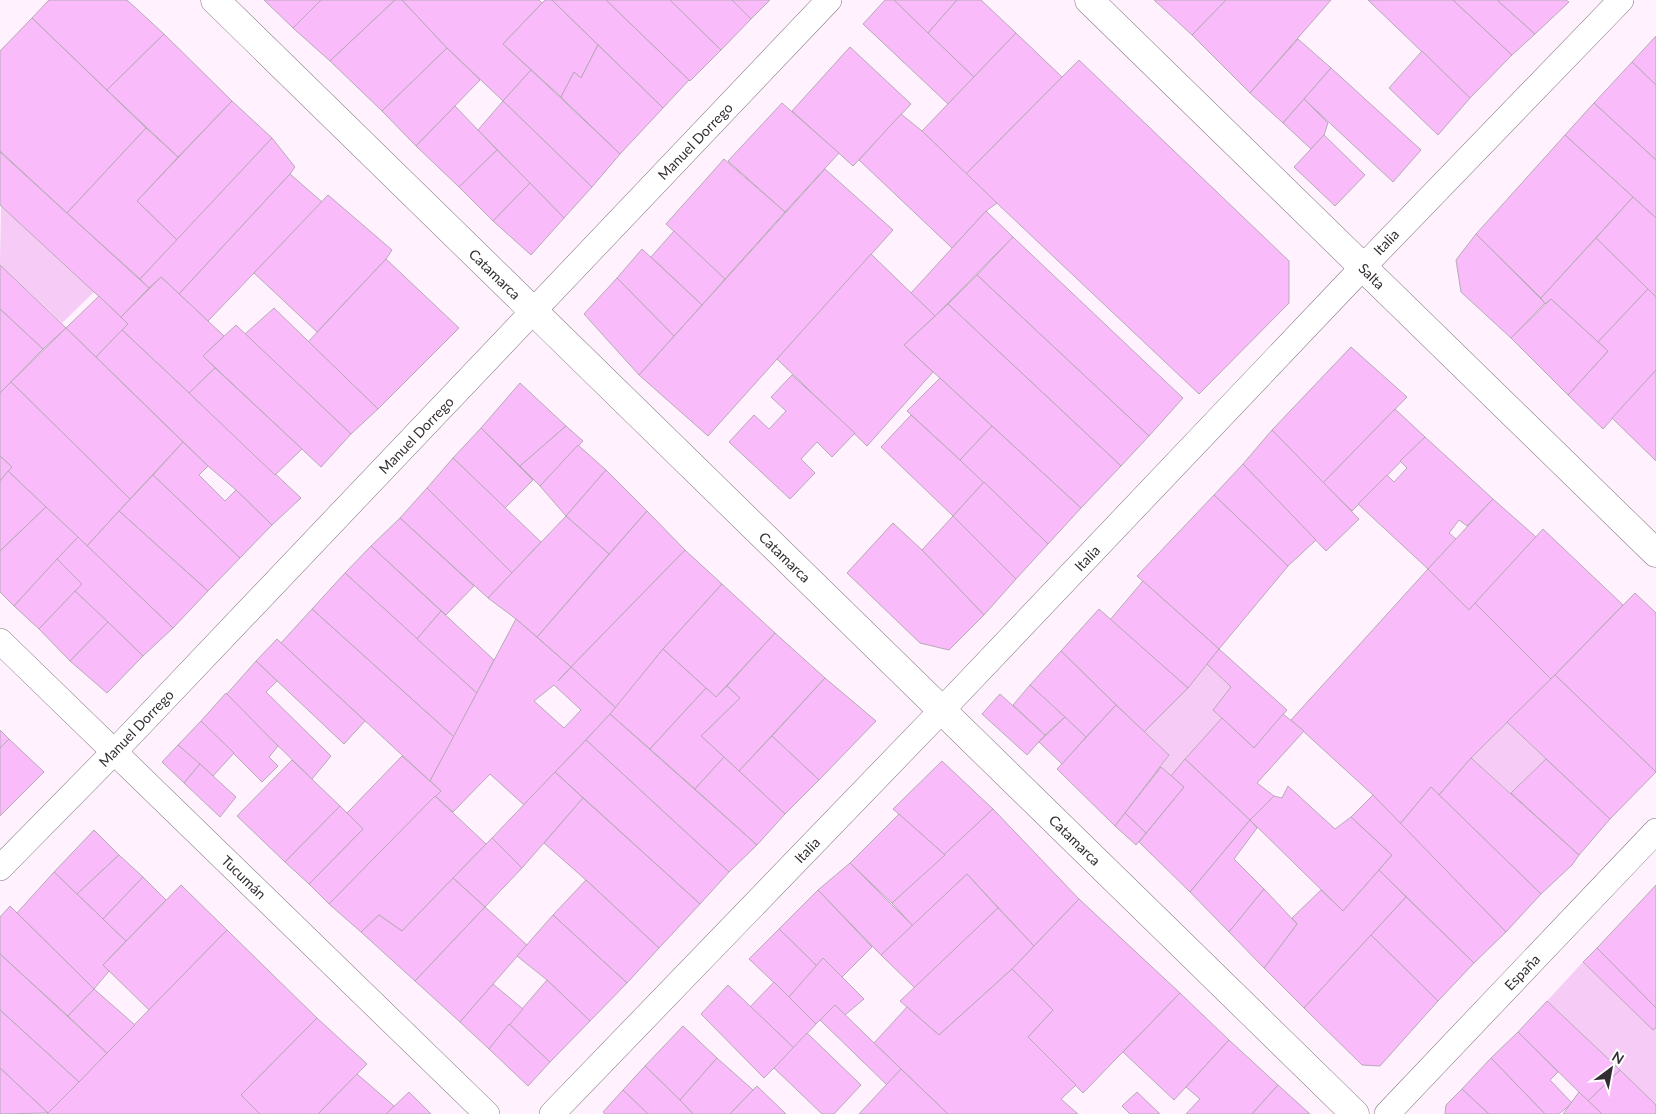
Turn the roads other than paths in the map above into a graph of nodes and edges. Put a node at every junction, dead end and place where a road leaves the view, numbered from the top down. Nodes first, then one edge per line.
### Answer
1 (215, 0) edge
2 (829, 0) edge
3 (1088, 0) edge
4 (1620, 0) edge
5 (1363, 267) junction
6 (533, 311) junction
7 (1656, 553) edge
8 (0, 641) edge
9 (942, 710) junction
10 (115, 751) junction
11 (1656, 831) edge
12 (0, 868) edge
13 (488, 1114) edge
14 (552, 1114) edge
15 (1355, 1114) edge
16 (1387, 1114) edge

1 - 6 main road, Catamarca
2 - 6 street, Manuel Dorrego
3 - 5 main road, Salta
4 - 5 street, Italia
5 - 7 main road, Salta
5 - 9 street, Italia
6 - 9 main road, Catamarca
6 - 10 street, Manuel Dorrego
8 - 10 street, Tucumán
9 - 14 street, Italia
9 - 15 main road, Catamarca
10 - 12 street, Manuel Dorrego
10 - 13 street, Tucumán
11 - 16 street, España

